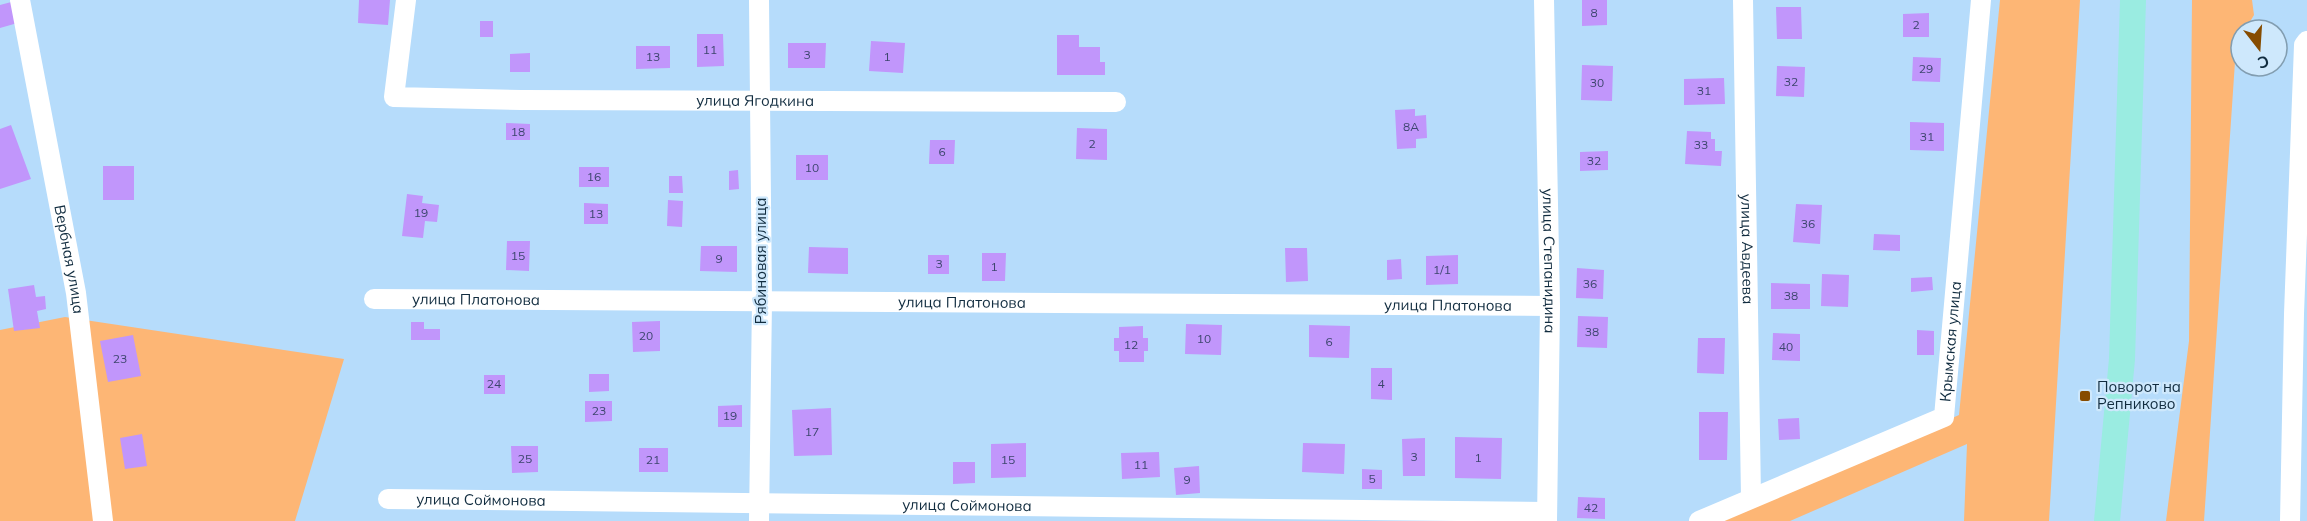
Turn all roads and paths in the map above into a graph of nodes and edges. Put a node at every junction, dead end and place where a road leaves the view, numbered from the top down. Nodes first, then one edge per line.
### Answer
1 (20, 0) edge
2 (406, 0) edge
3 (759, 0) edge
4 (1544, 0) edge
5 (1743, 0) edge
6 (1981, 0) edge
7 (2133, 0) edge
8 (2307, 40) edge
9 (759, 102) junction
10 (1116, 102) dead end
11 (374, 299) dead end
12 (762, 301) junction
13 (1550, 306) junction
14 (2301, 314) edge
15 (1751, 497) junction
16 (388, 500) dead end
17 (759, 512) edge
18 (1114, 513) edge
19 (1547, 516) edge
20 (103, 521) edge
21 (1699, 521) edge
22 (2107, 521) edge
23 (2290, 521) edge

1 - 20 street, Вербная улица
2 - 9 street, улица Ягодкина
3 - 9 street, Рябиновая улица
4 - 13 street, улица Степанидина
5 - 15 street, улица Авдеева
6 - 15 street, Крымская улица
7 - 22 main road
8 - 14 street
9 - 10 street, улица Ягодкина
9 - 12 street, Рябиновая улица
11 - 12 street, улица Платонова
12 - 13 street, улица Платонова
12 - 17 street, Рябиновая улица
13 - 19 street, улица Степанидина
14 - 23 street
15 - 21 street, Крымская улица
16 - 17 street, улица Соймонова
17 - 18 street, улица Соймонова
18 - 19 street, улица Соймонова

